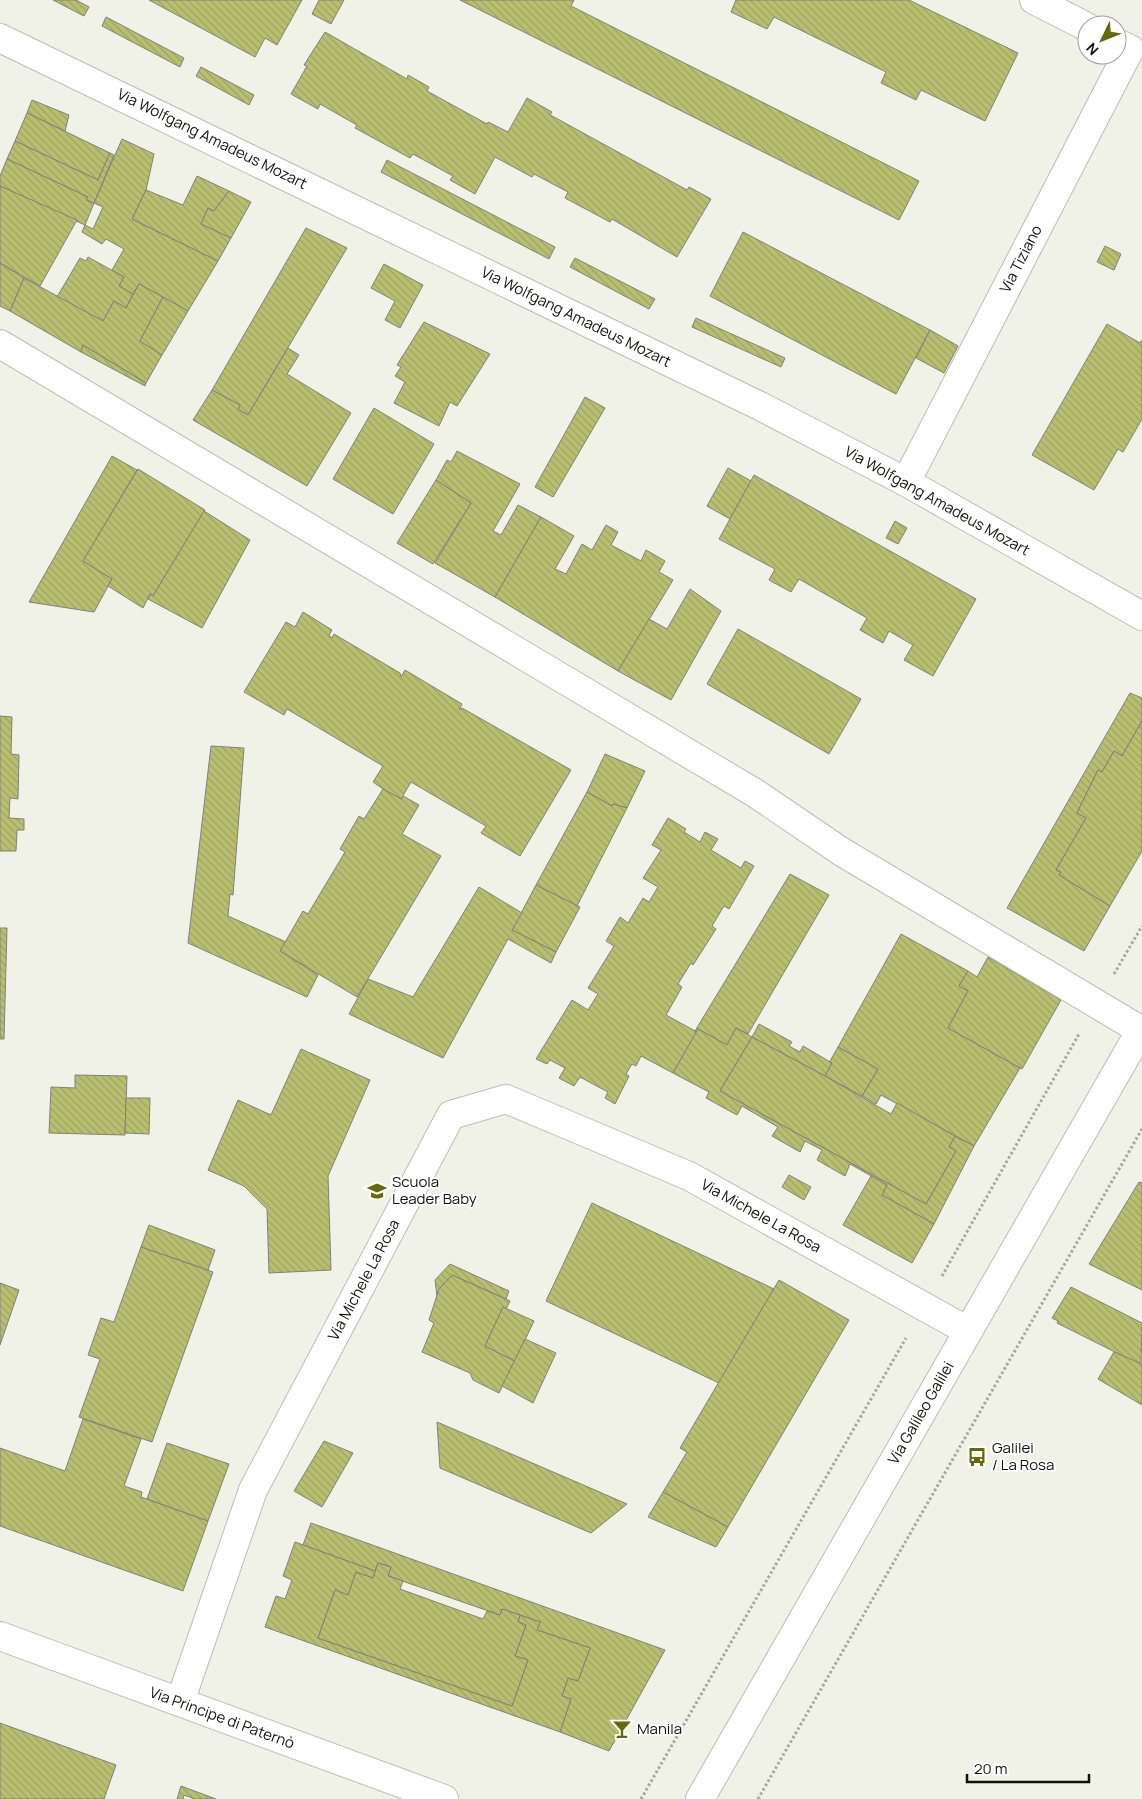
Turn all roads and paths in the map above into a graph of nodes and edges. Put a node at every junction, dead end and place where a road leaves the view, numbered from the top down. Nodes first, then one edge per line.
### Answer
1 (1034, 0) edge
2 (1077, 22) edge
3 (0, 38) edge
4 (1122, 65) edge
5 (0, 344) edge
6 (906, 482) junction
7 (1142, 616) edge
8 (1142, 926) edge
9 (1109, 982) dead end
10 (1082, 1029) dead end
11 (1142, 1030) edge
12 (1142, 1129) edge
13 (925, 1307) junction
14 (968, 1331) junction
15 (0, 1636) edge
16 (180, 1702) junction
17 (444, 1799) edge
18 (641, 1799) edge
19 (700, 1799) edge
20 (758, 1799) edge

1 - 2 street
3 - 6 street, Via Wolfgang Amadeus Mozart
4 - 6 street, Via Tiziano
5 - 11 street
6 - 7 street, Via Wolfgang Amadeus Mozart
8 - 9 path
10 - 13 path
11 - 14 street, Via Galileo Galilei
12 - 20 path
13 - 14 street, Via Michele La Rosa
13 - 16 street, Via Michele La Rosa
13 - 18 path
14 - 19 street, Via Galileo Galilei
15 - 16 street, Via Principe di Paternò
16 - 17 street, Via Principe di Paternò

